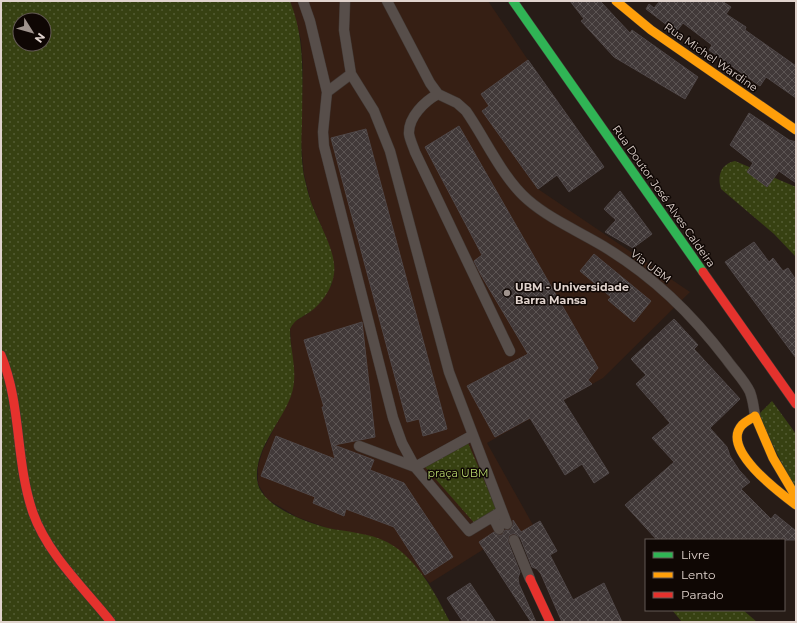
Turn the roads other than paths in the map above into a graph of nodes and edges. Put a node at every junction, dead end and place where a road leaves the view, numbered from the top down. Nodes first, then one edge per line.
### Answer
1 (303, 1) edge
2 (345, 1) edge
3 (387, 1) edge
4 (513, 1) edge
5 (616, 1) edge
6 (351, 74) junction
7 (327, 92) junction
8 (438, 94) junction
9 (796, 130) edge
10 (510, 351) dead end
11 (1, 355) edge
12 (796, 404) edge
13 (755, 416) junction
14 (473, 435) junction
15 (359, 446) dead end
16 (414, 467) junction
17 (796, 497) edge
18 (796, 505) edge
19 (502, 511) junction
20 (493, 517) junction
21 (511, 541) dead end
22 (530, 579) joint
23 (112, 622) edge
24 (550, 622) edge

1 - 7 lane
2 - 6 lane
3 - 8 lane
4 - 12 street, Rua Doutor José Alves Caldeira
5 - 9 street, Rua Michel Wardine
6 - 7 lane
6 - 14 lane
7 - 16 lane
8 - 10 lane
8 - 13 lane, Via UBM
11 - 23 street
13 - 17 street
13 - 18 street
14 - 16 lane
14 - 19 lane
15 - 16 lane
16 - 20 lane
19 - 20 lane
19 - 20 lane
21 - 22 lane
22 - 24 street

